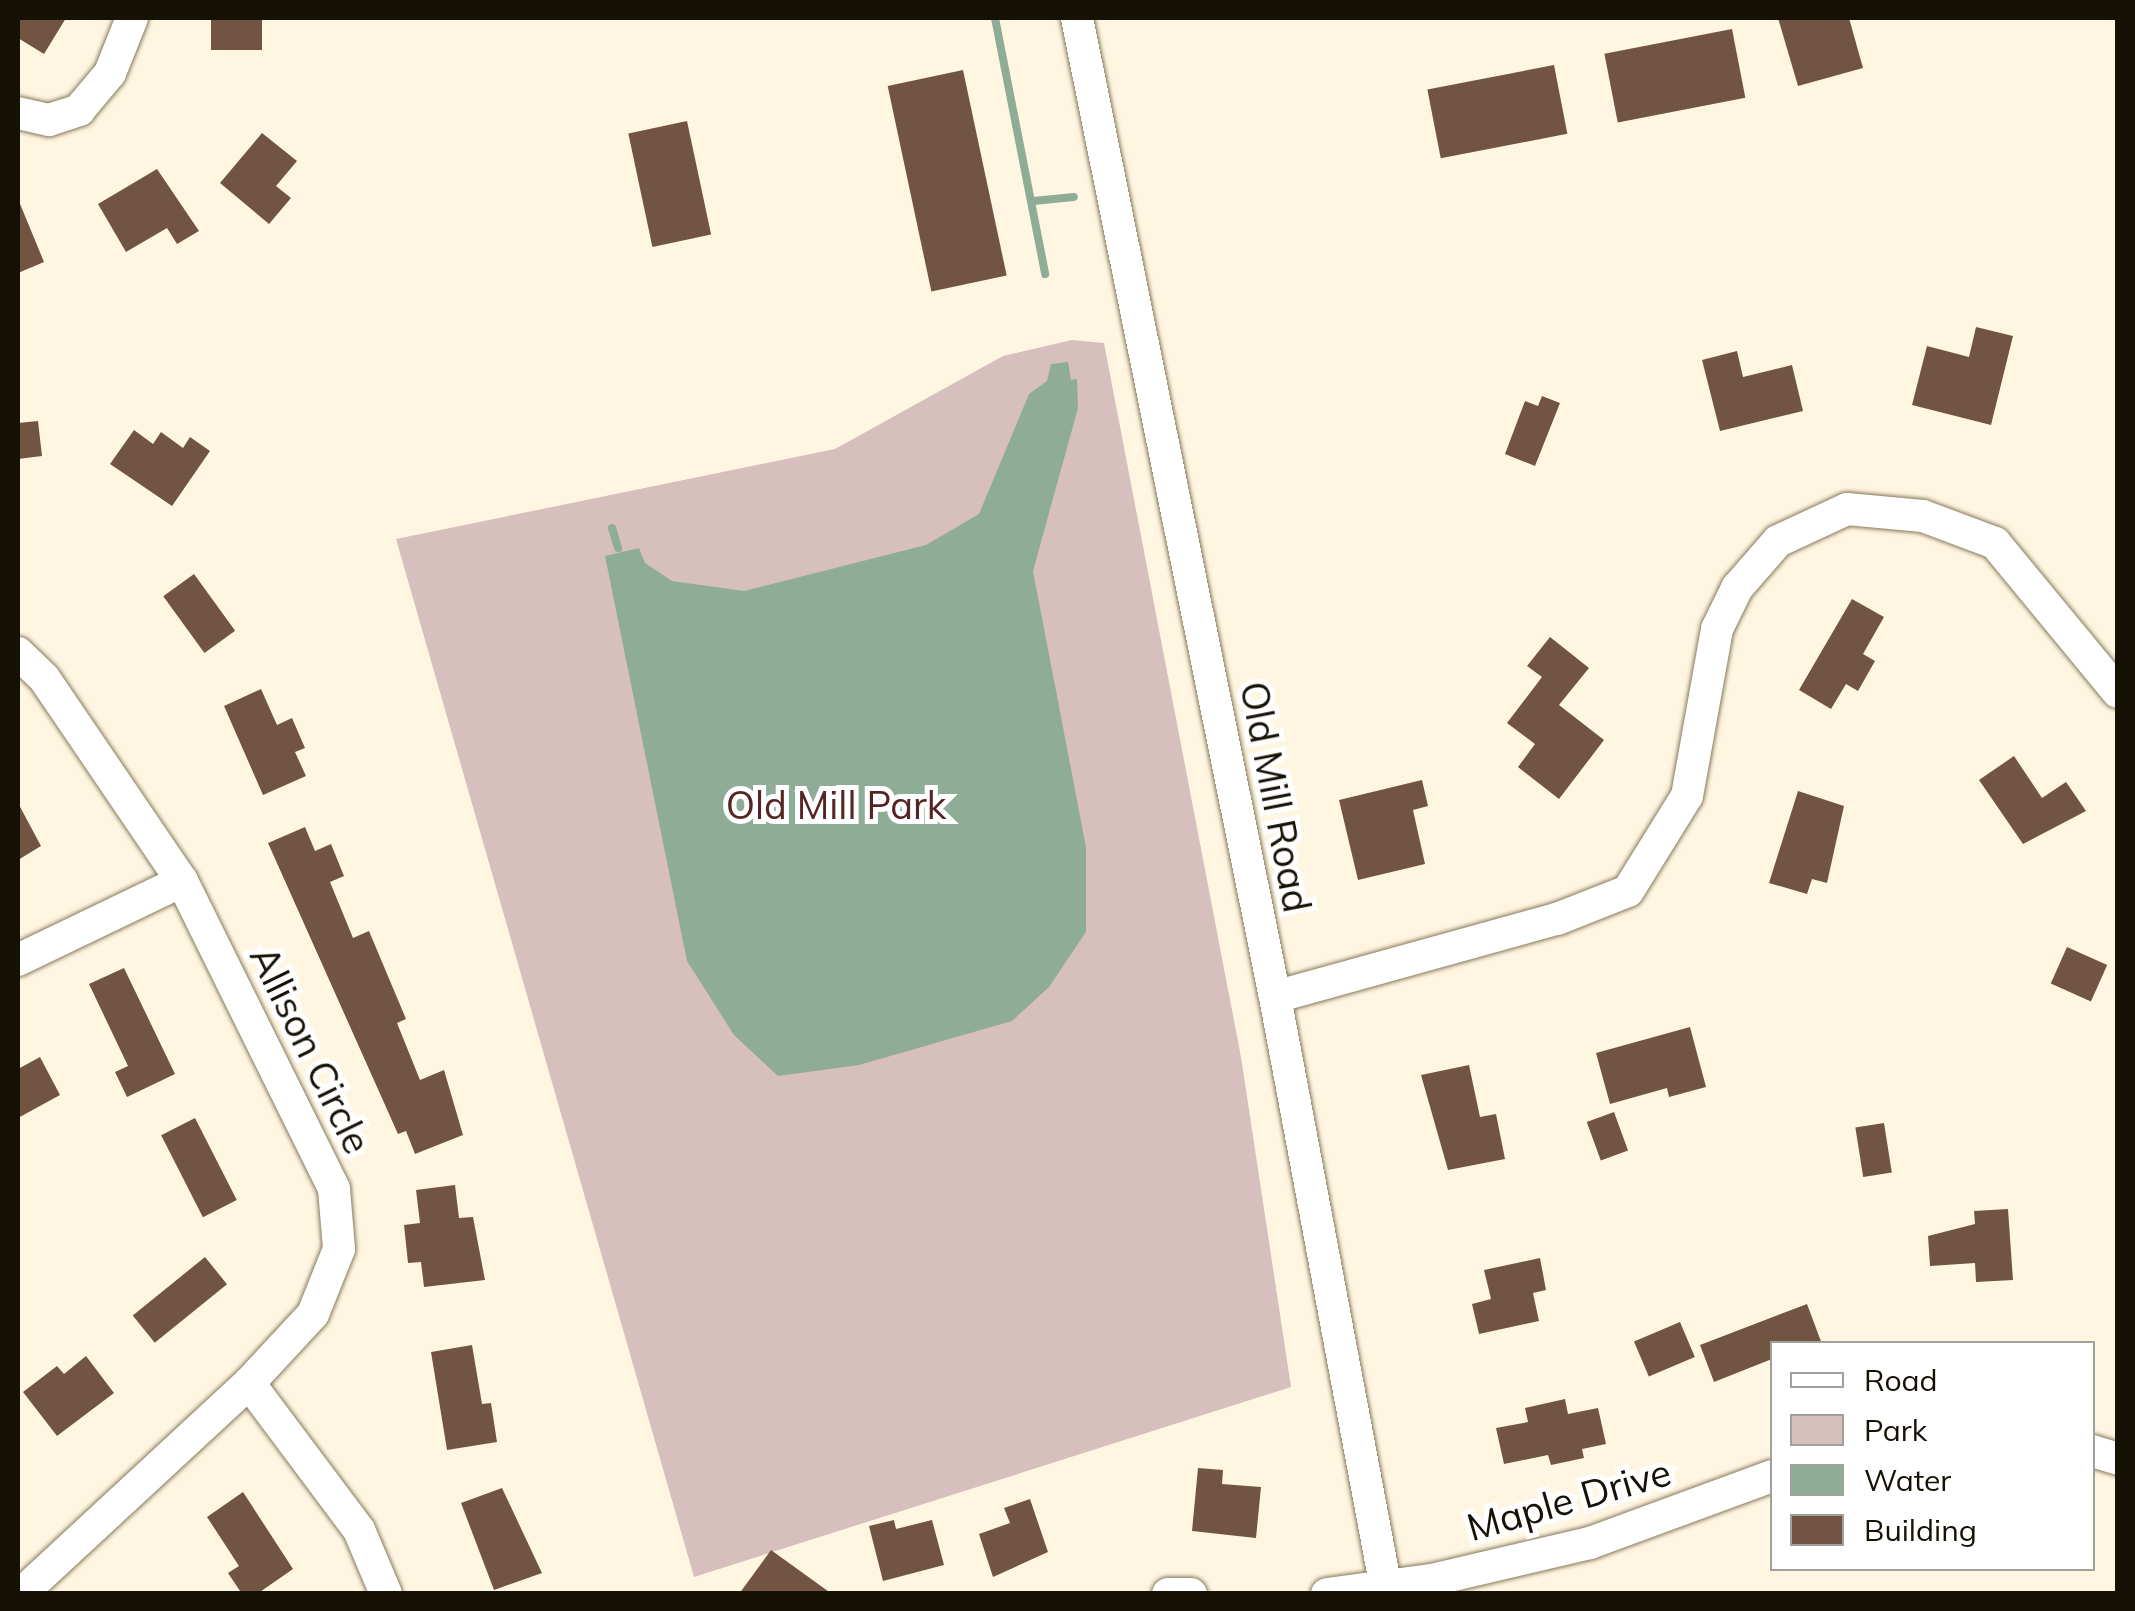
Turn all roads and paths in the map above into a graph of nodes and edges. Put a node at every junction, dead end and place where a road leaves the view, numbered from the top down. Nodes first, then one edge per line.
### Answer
1 (132, 18) edge
2 (1077, 18) edge
3 (18, 112) edge
4 (18, 653) edge
5 (2118, 692) edge
6 (182, 881) junction
7 (18, 960) edge
8 (1274, 997) junction
9 (249, 1383) junction
10 (1770, 1477) edge
11 (1386, 1589) edge
12 (21, 1594) edge
13 (386, 1594) edge
14 (1168, 1594) edge
15 (1191, 1594) edge
16 (1327, 1594) edge

1 - 3 street
2 - 8 street, Old Mill Road
4 - 6 street, Allison Circle
5 - 8 street
6 - 7 street
6 - 9 street, Allison Circle
8 - 11 street, Old Mill Road
9 - 12 street, Allison Circle
9 - 13 street
10 - 11 street, Maple Drive
11 - 16 street, Maple Drive
14 - 15 street

